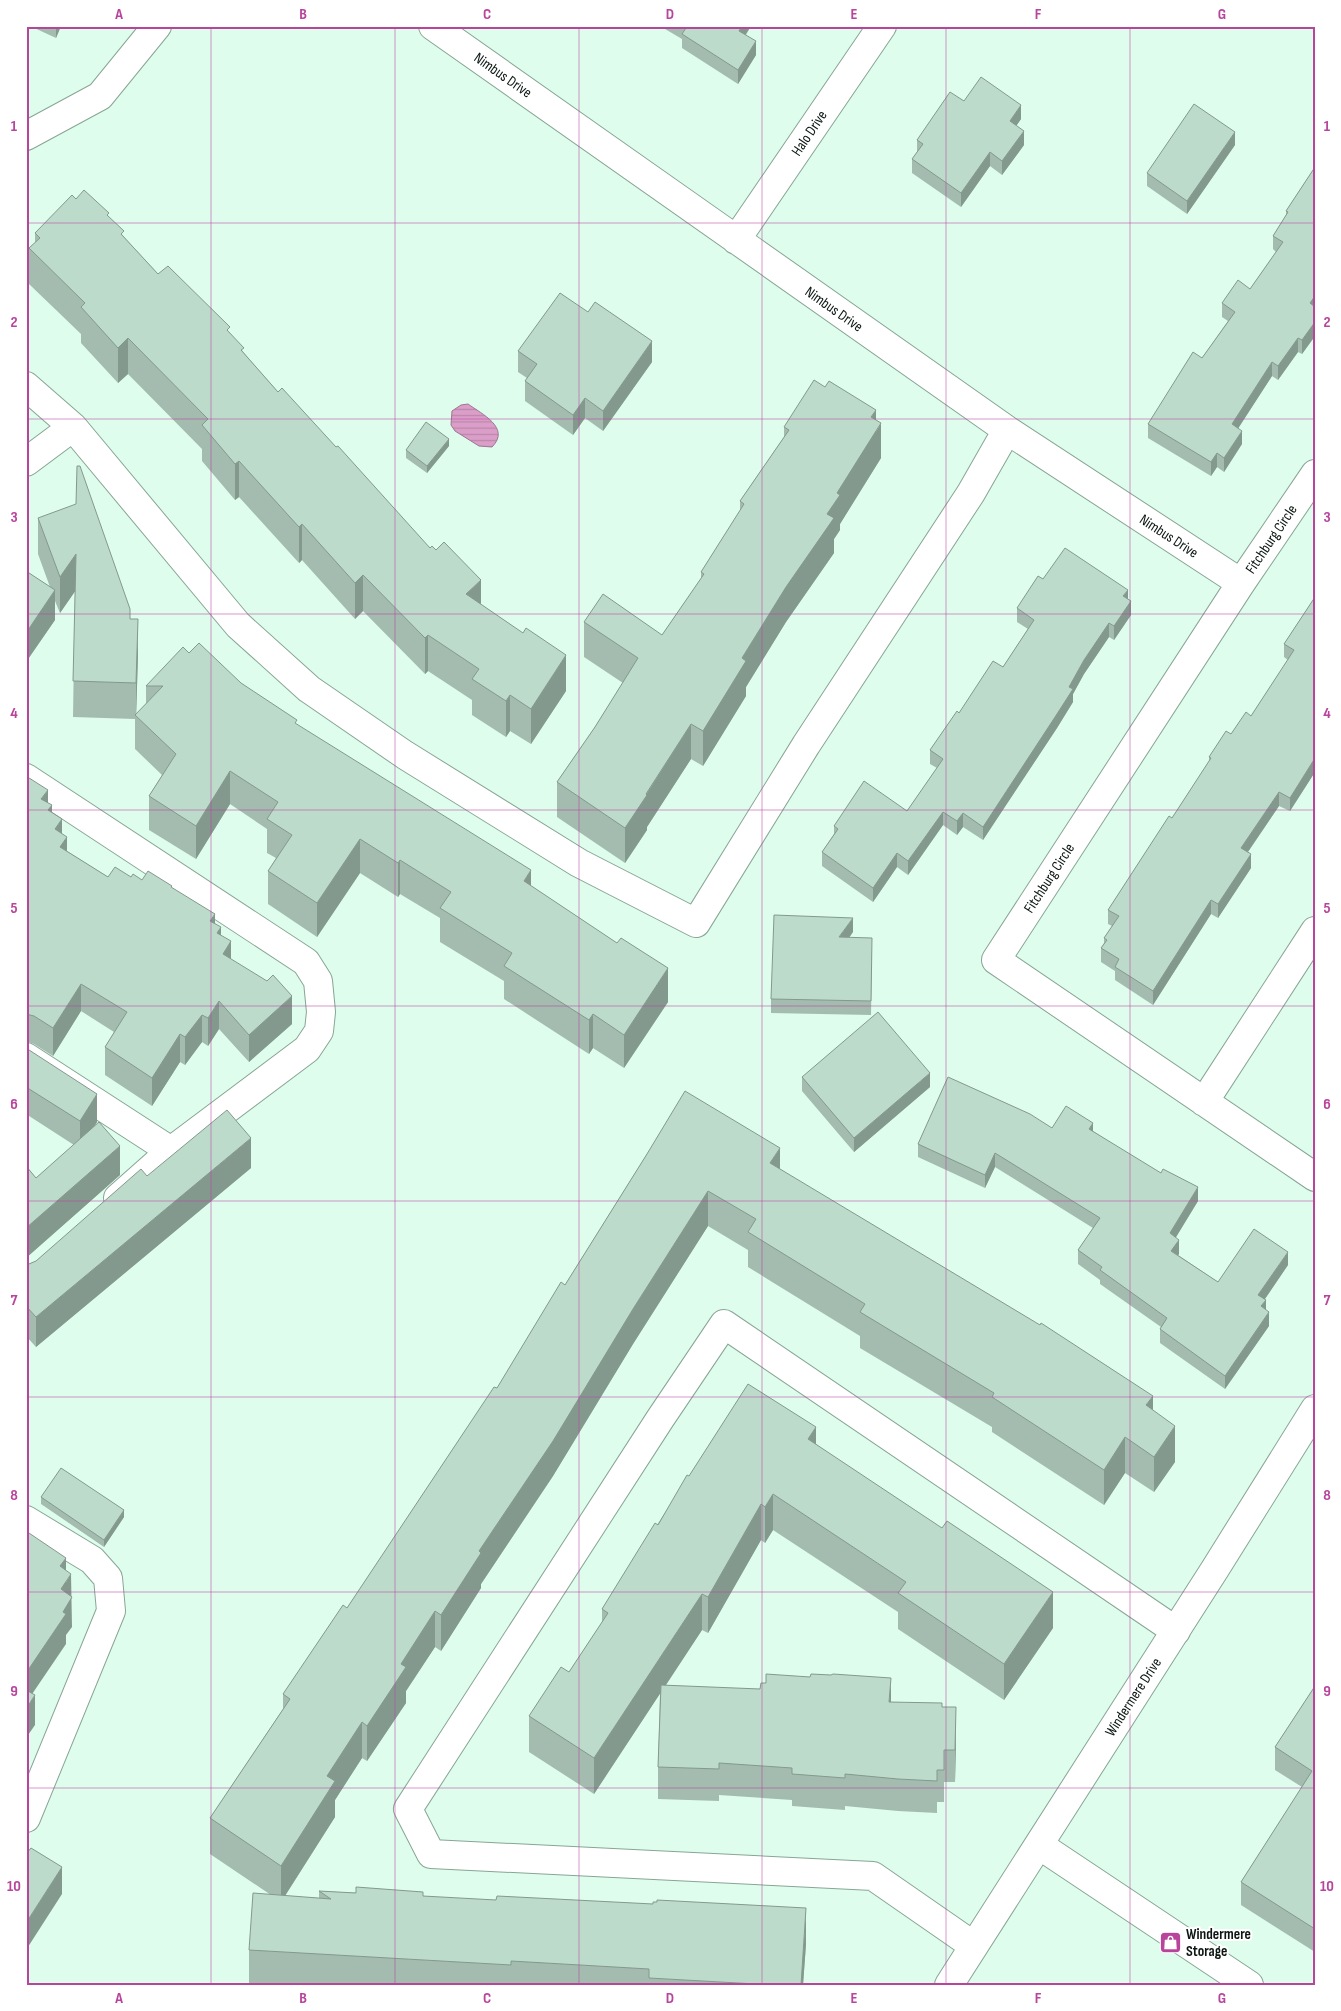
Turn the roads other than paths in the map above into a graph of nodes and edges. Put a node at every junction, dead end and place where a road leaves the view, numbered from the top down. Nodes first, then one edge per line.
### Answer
1 (157, 26) edge
2 (433, 26) edge
3 (882, 26) edge
4 (26, 136) edge
5 (736, 240) junction
6 (26, 386) edge
7 (73, 427) junction
8 (1007, 430) junction
9 (26, 462) edge
10 (1315, 474) edge
11 (1241, 583) junction
12 (26, 778) edge
13 (1315, 931) edge
14 (26, 1057) edge
15 (1204, 1102) junction
16 (171, 1151) junction
17 (1315, 1177) edge
18 (99, 1215) edge
19 (1315, 1409) edge
20 (26, 1520) edge
21 (1176, 1631) junction
22 (34, 1780) edge
23 (26, 1818) edge
24 (1039, 1844) junction
25 (974, 1946) junction
26 (949, 1985) edge
27 (1249, 1985) edge

1 - 4 street
2 - 5 street, Nimbus Drive
3 - 5 street, Halo Drive
5 - 8 street, Nimbus Drive
6 - 7 street
7 - 8 street
7 - 9 street
8 - 11 street, Nimbus Drive
10 - 11 street, Fitchburg Circle
11 - 15 street, Fitchburg Circle
12 - 16 street
13 - 15 street
14 - 16 street
15 - 17 street, Fitchburg Circle
16 - 18 street
19 - 21 street, Windermere Drive
20 - 22 street
21 - 24 street, Windermere Drive
21 - 25 street
22 - 23 street
24 - 25 street, Windermere Drive
24 - 27 street
25 - 26 street, Windermere Drive

